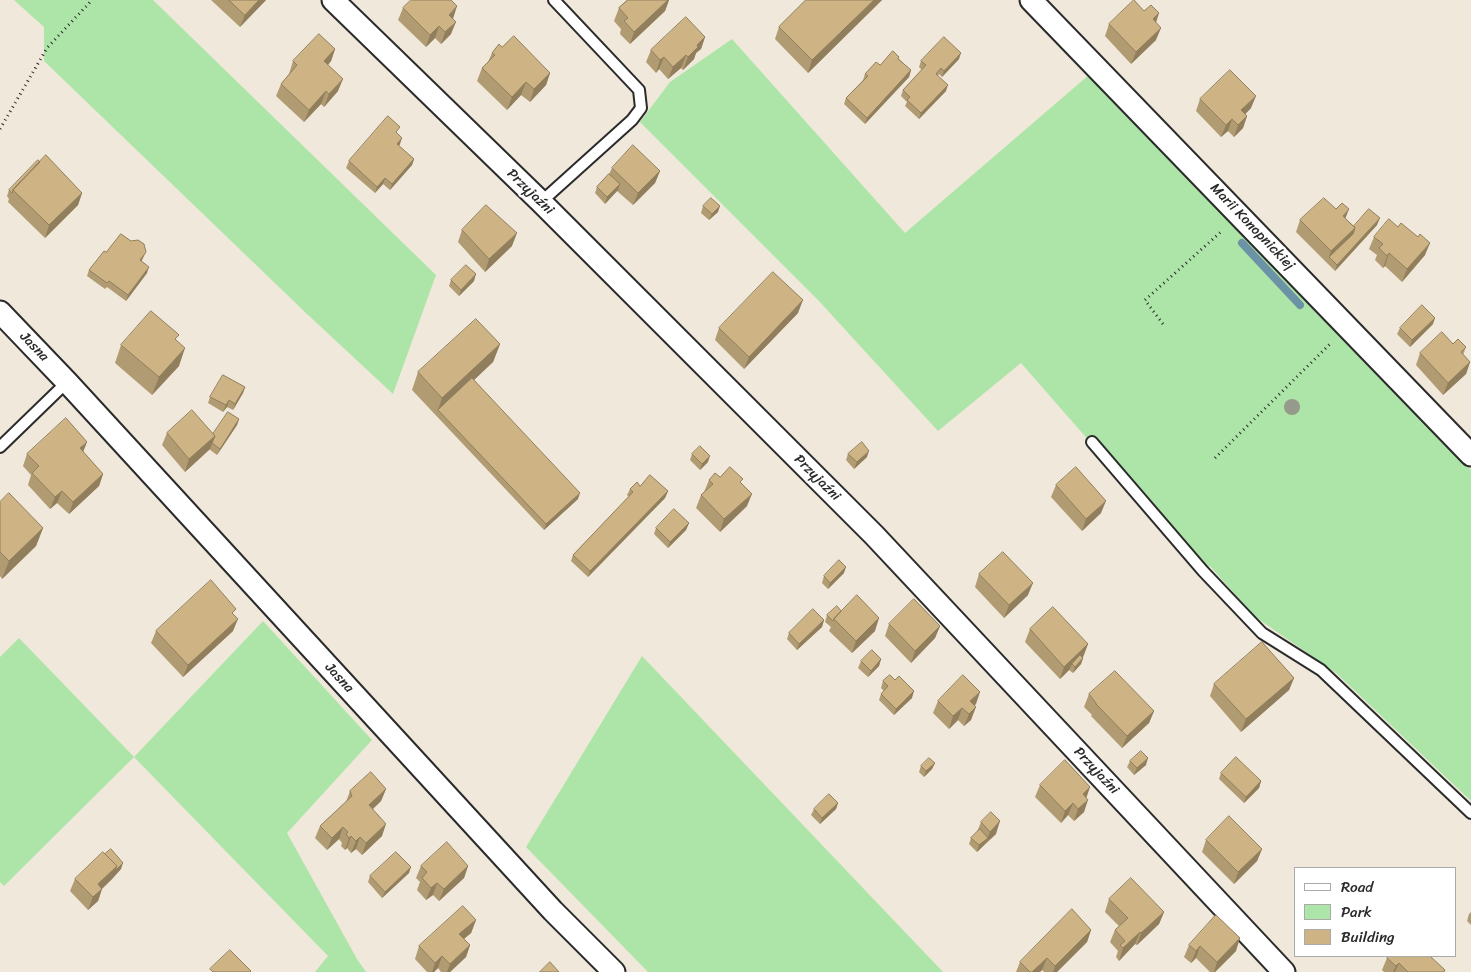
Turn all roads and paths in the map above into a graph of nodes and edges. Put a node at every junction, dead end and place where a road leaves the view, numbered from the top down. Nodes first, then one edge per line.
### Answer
1 (92, 0) edge
2 (333, 0) edge
3 (554, 0) edge
4 (1031, 0) edge
5 (0, 130) edge
6 (540, 202) junction
7 (1240, 215) junction
8 (0, 312) edge
9 (1163, 324) dead end
10 (1348, 326) junction
11 (67, 382) junction
12 (1092, 442) dead end
13 (0, 447) edge
14 (1471, 454) edge
15 (1215, 458) dead end
16 (1471, 813) edge
17 (614, 972) edge
18 (1284, 972) edge

1 - 5 path
2 - 6 street, Przyjaźni
3 - 6 lane
4 - 7 street, Marii Konopnickiej
6 - 18 street, Przyjaźni
7 - 9 path
7 - 10 street, Marii Konopnickiej
8 - 11 street, Jasna
10 - 14 street, Marii Konopnickiej
10 - 15 path
11 - 13 lane
11 - 17 street, Jasna
12 - 16 lane

